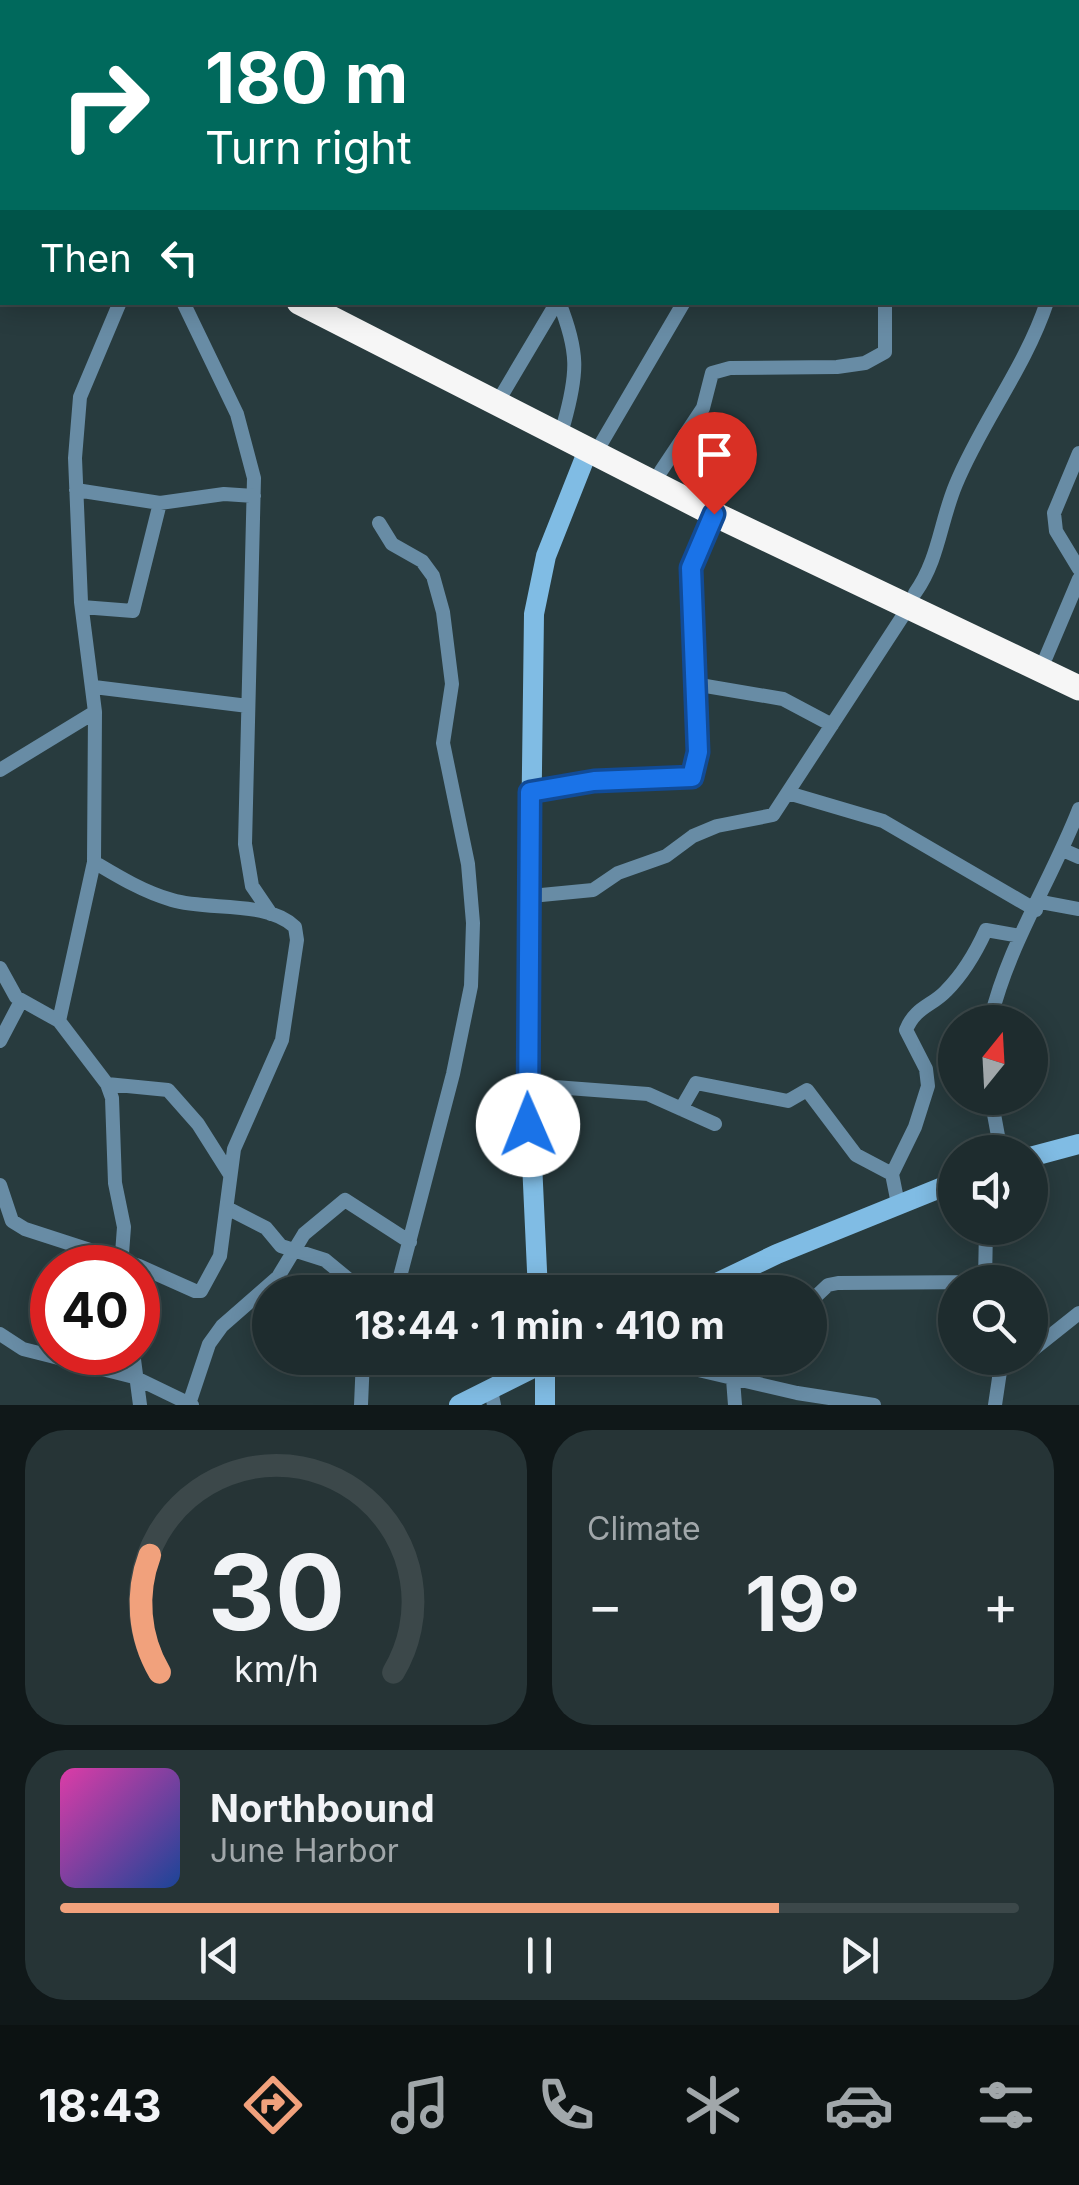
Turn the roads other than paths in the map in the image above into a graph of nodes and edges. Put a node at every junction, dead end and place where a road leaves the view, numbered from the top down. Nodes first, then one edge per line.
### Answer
1 (119, 305) edge
2 (184, 305) edge
3 (317, 305) edge
4 (556, 305) edge
5 (559, 305) edge
6 (682, 305) edge
7 (885, 305) edge
8 (1046, 305) edge
9 (503, 394) junction
10 (564, 423) junction
11 (595, 446) junction
12 (1079, 453) edge
13 (661, 471) junction
14 (76, 490) junction
15 (254, 496) junction
16 (160, 502) junction
17 (714, 514) junction
18 (379, 523) dead end
19 (1079, 569) edge
20 (1079, 579) edge
21 (912, 599) junction
22 (82, 607) junction
23 (948, 617) junction
24 (1046, 657) junction
25 (1079, 673) edge
26 (694, 684) junction
27 (94, 687) junction
28 (1079, 688) edge
29 (248, 706) junction
30 (95, 712) junction
31 (832, 725) junction
32 (0, 770) edge
33 (530, 792) junction
34 (788, 794) junction
35 (1079, 810) edge
36 (1063, 850) junction
37 (1079, 857) edge
38 (94, 862) junction
39 (532, 896) junction
40 (1038, 906) junction
41 (1079, 910) edge
42 (271, 914) junction
43 (1020, 936) junction
44 (0, 968) edge
45 (21, 1001) junction
46 (996, 1005) edge
47 (58, 1021) junction
48 (0, 1041) edge
49 (107, 1084) junction
50 (528, 1085) junction
51 (681, 1109) junction
52 (715, 1124) dead end
53 (1079, 1144) edge
54 (1048, 1152) edge
55 (230, 1172) junction
56 (892, 1174) junction
57 (0, 1185) edge
58 (938, 1189) edge
59 (898, 1204) junction
60 (229, 1210) junction
61 (410, 1242) junction
62 (71, 1245) edge
63 (122, 1245) edge
64 (292, 1252) junction
65 (344, 1275) edge
66 (401, 1275) edge
67 (537, 1275) edge
68 (743, 1275) edge
69 (160, 1278) edge
70 (938, 1282) edge
71 (827, 1286) edge
72 (1079, 1313) edge
73 (1048, 1338) edge
74 (3, 1342) edge
75 (363, 1375) edge
76 (525, 1375) edge
77 (547, 1375) edge
78 (716, 1375) edge
79 (1001, 1375) edge
80 (134, 1377) junction
81 (732, 1379) junction
82 (493, 1398) edge
83 (190, 1404) edge
84 (140, 1405) edge
85 (362, 1405) edge
86 (459, 1405) edge
87 (544, 1405) edge
88 (735, 1405) edge
89 (874, 1405) edge
90 (994, 1405) edge

1 - 14 street
2 - 15 street
3 - 9 highway
3 - 11 highway
4 - 9 street
5 - 10 street
6 - 11 street
7 - 13 street
8 - 21 street
9 - 10 highway
10 - 11 highway
11 - 13 highway
11 - 17 highway
11 - 33 street
12 - 19 street
13 - 21 highway
14 - 16 street
14 - 22 street
15 - 16 street
15 - 29 street
16 - 22 street
17 - 21 highway
17 - 26 street
18 - 61 street
20 - 24 street
21 - 23 highway
21 - 31 street
22 - 27 street
23 - 24 highway
23 - 28 highway
24 - 25 highway
26 - 31 street
26 - 33 street
27 - 29 street
27 - 30 street
29 - 42 street
30 - 32 street
30 - 38 street
31 - 34 street
33 - 39 street
34 - 39 street
34 - 40 street
35 - 36 street
36 - 37 street
36 - 40 street
38 - 42 street
38 - 47 street
39 - 50 street
40 - 41 street
40 - 43 street
42 - 55 street
43 - 46 street
43 - 56 street
44 - 45 street
45 - 47 street
45 - 48 street
47 - 49 street
49 - 55 street
49 - 63 street
50 - 51 street
50 - 67 street
51 - 52 street
51 - 56 street
53 - 54 street
55 - 60 street
56 - 59 street
57 - 62 street
58 - 59 street
59 - 68 street
60 - 64 street
60 - 69 street
61 - 64 street
61 - 66 street
64 - 65 street
64 - 83 street
70 - 71 street
72 - 73 street
74 - 80 street
75 - 85 street
76 - 82 street
77 - 87 street
78 - 81 street
79 - 90 street
80 - 83 street
80 - 84 street
81 - 88 street
81 - 89 street
82 - 86 street

